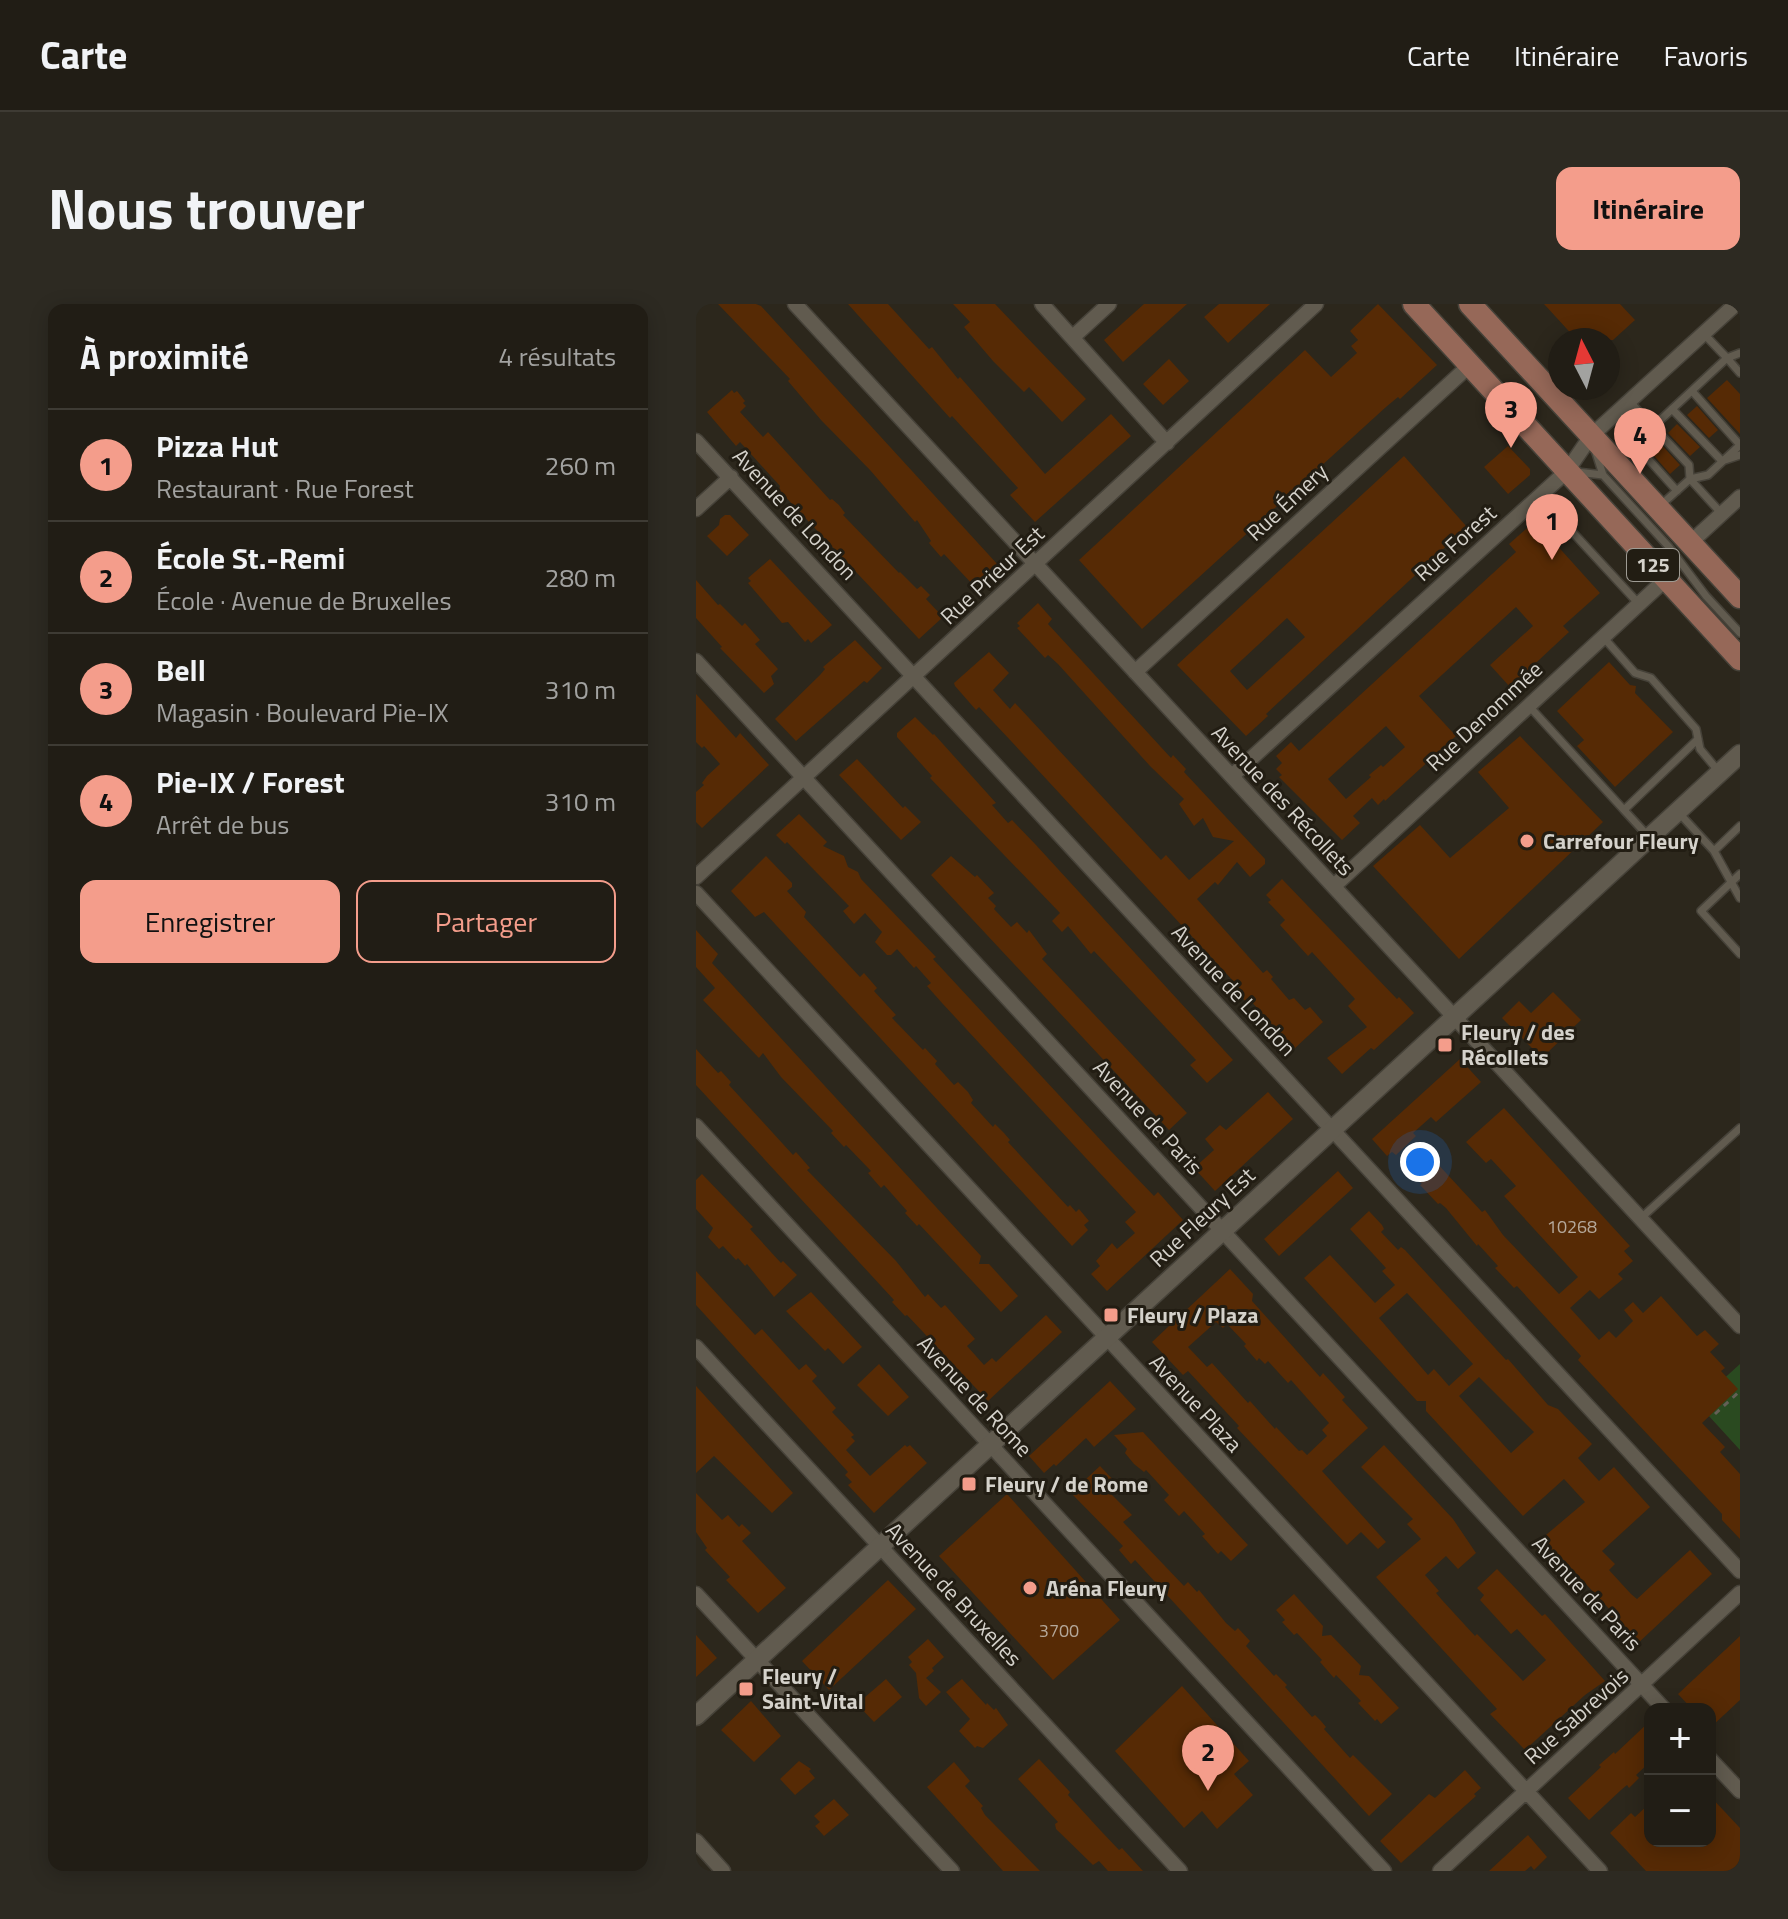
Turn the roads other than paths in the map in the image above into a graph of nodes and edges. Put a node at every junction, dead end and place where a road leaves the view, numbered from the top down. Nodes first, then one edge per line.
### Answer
1 (795, 304) edge
2 (1042, 304) edge
3 (1109, 304) edge
4 (1316, 304) edge
5 (1414, 304) edge
6 (1430, 304) edge
7 (1470, 304) edge
8 (1736, 304) edge
9 (1703, 333) junction
10 (1073, 337) junction
11 (1450, 344) junction
12 (1740, 353) edge
13 (1727, 358) junction
14 (1470, 365) junction
15 (1740, 373) edge
16 (1692, 391) junction
17 (1628, 401) junction
18 (1672, 409) junction
19 (1652, 427) junction
20 (1591, 436) junction
21 (696, 441) edge
22 (1167, 443) junction
23 (1740, 445) edge
24 (1740, 455) edge
25 (1722, 461) junction
26 (1567, 471) junction
27 (1603, 475) junction
28 (731, 477) junction
29 (1690, 479) junction
30 (1677, 491) junction
31 (1539, 497) junction
32 (1740, 497) edge
33 (1658, 508) junction
34 (696, 509) edge
35 (1722, 514) junction
36 (1690, 543) junction
37 (1035, 565) junction
38 (1666, 579) junction
39 (1740, 597) edge
40 (1639, 604) junction
41 (1740, 633) edge
42 (1602, 637) junction
43 (1740, 659) edge
44 (696, 661) edge
45 (1135, 672) junction
46 (914, 676) junction
47 (1528, 704) junction
48 (1698, 739) junction
49 (1740, 754) edge
50 (1720, 773) junction
51 (1232, 776) junction
52 (803, 778) junction
53 (1624, 810) junction
54 (1677, 812) junction
55 (1740, 826) edge
56 (1650, 837) junction
57 (1714, 851) junction
58 (1740, 874) edge
59 (696, 877) edge
60 (1732, 882) junction
61 (1334, 886) junction
62 (696, 893) edge
63 (1740, 898) edge
64 (1740, 954) edge
65 (1455, 1016) junction
66 (696, 1126) edge
67 (1740, 1128) edge
68 (1333, 1130) junction
69 (1641, 1218) junction
70 (1223, 1230) junction
71 (1740, 1326) edge
72 (1106, 1338) junction
73 (696, 1347) edge
74 (990, 1445) junction
75 (880, 1547) junction
76 (1740, 1571) edge
77 (1740, 1593) edge
78 (696, 1594) edge
79 (757, 1660) junction
80 (1642, 1686) junction
81 (1658, 1703) edge
82 (696, 1716) edge
83 (1716, 1765) edge
84 (1526, 1791) junction
85 (1740, 1791) edge
86 (696, 1841) edge
87 (723, 1871) edge
88 (952, 1871) edge
89 (1180, 1871) edge
90 (1384, 1871) edge
91 (1440, 1871) edge
92 (1600, 1871) edge

1 - 37 street, Avenue des Récollets
2 - 10 street
3 - 10 street
4 - 22 street, Rue Prieur Est
5 - 11 main road, 125
6 - 11 lane
7 - 20 main road, 125
8 - 9 street, Rue Forest
9 - 13 lane
9 - 17 street, Rue Forest
10 - 22 street
11 - 14 main road, 125
12 - 13 lane
13 - 15 lane
13 - 16 lane
14 - 26 main road, 125
14 - 45 street, Rue Émery
16 - 18 lane
16 - 23 lane
17 - 19 lane
17 - 20 street, Rue Forest
18 - 19 lane
18 - 25 lane
19 - 29 lane
19 - 30 lane
20 - 26 street, Rue Forest
20 - 27 lane
20 - 33 main road, 125
21 - 28 street, Avenue de London
22 - 37 street, Rue Prieur Est
23 - 25 lane
24 - 25 lane
25 - 29 lane
26 - 27 lane
26 - 31 street, Rue Forest
26 - 38 main road, 125
27 - 41 lane
28 - 34 street
28 - 46 street, Avenue de London
29 - 30 lane
29 - 35 lane
30 - 33 lane
31 - 40 lane
31 - 51 street, Rue Forest
32 - 35 street
33 - 36 main road, 125
35 - 36 street
36 - 39 main road, 125
37 - 45 street, Avenue des Récollets
37 - 46 street, Rue Prieur Est
38 - 40 street, Rue Denommée
38 - 43 main road, 125
40 - 42 street, Rue Denommée
42 - 47 street, Rue Denommée
42 - 48 lane
44 - 52 street, Avenue de Paris
45 - 51 street, Avenue des Récollets
46 - 52 street, Rue Prieur Est
46 - 68 street, Avenue de London
47 - 53 lane
47 - 61 street, Rue Denommée
48 - 50 lane
48 - 53 lane
49 - 50 street, Rue Fleury Est
50 - 54 street, Rue Fleury Est
51 - 61 street, Avenue des Récollets
52 - 59 street, Rue Prieur Est
52 - 70 street, Avenue de Paris
53 - 56 lane
54 - 56 street, Rue Fleury Est
54 - 57 lane
55 - 57 lane
56 - 65 street, Rue Fleury Est
57 - 60 lane
58 - 60 lane
60 - 63 lane
60 - 64 lane
61 - 65 street, Avenue des Récollets
62 - 72 street, Avenue Plaza
65 - 68 street, Rue Fleury Est
65 - 69 street, Avenue des Récollets
66 - 74 street, Avenue de Rome
67 - 69 lane
68 - 70 street, Rue Fleury Est
68 - 76 street, Avenue de London
69 - 71 street, Avenue des Récollets
70 - 72 street, Rue Fleury Est
70 - 80 street, Avenue de Paris
72 - 74 street, Rue Fleury Est
72 - 84 street, Avenue Plaza
73 - 75 street, Avenue de Bruxelles
74 - 75 street, Rue Fleury Est
74 - 90 street, Avenue de Rome
75 - 79 street, Rue Fleury Est
75 - 89 street, Avenue de Bruxelles
77 - 80 street, Rue Sabrevois
78 - 79 street
79 - 82 street, Rue Fleury Est
79 - 88 street
80 - 81 street, Avenue de Paris
80 - 84 street, Rue Sabrevois
83 - 85 street
84 - 91 street, Rue Sabrevois
84 - 92 street, Avenue Plaza
86 - 87 street

